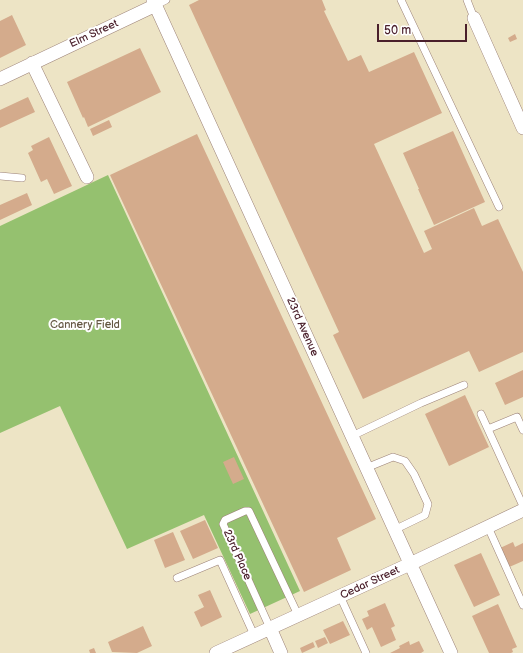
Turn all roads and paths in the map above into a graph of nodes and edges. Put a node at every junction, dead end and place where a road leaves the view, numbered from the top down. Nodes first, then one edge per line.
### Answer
1 (400, 0) edge
2 (467, 0) edge
3 (158, 2) edge
4 (474, 18) joint
5 (32, 63) junction
6 (0, 79) edge
7 (523, 128) edge
8 (0, 176) edge
9 (87, 177) dead end
10 (22, 178) dead end
11 (500, 207) dead end
12 (464, 385) dead end
13 (481, 414) dead end
14 (488, 429) junction
15 (523, 430) edge
16 (352, 436) junction
17 (366, 468) junction
18 (523, 506) edge
19 (523, 510) edge
20 (488, 527) junction
21 (394, 530) junction
22 (410, 564) junction
23 (177, 578) dead end
24 (340, 596) junction
25 (523, 606) edge
26 (298, 615) junction
27 (270, 628) junction
28 (254, 635) junction
29 (216, 653) edge
30 (281, 653) edge
31 (366, 653) edge
32 (451, 653) edge

1 - 11 lane
2 - 4 lane
3 - 5 street, Elm Street
3 - 16 street, 23rd Avenue
4 - 7 street
5 - 6 street, Elm Street
5 - 9 street
8 - 10 lane
12 - 16 lane
13 - 14 lane
14 - 15 lane
14 - 18 lane
16 - 17 street, 23rd Avenue
17 - 21 street, 23rd Avenue
17 - 21 lane
19 - 20 street, Cedar Street
20 - 22 street, Cedar Street
20 - 25 lane
21 - 22 street, 23rd Avenue
22 - 24 street, Cedar Street
22 - 32 street, 23rd Avenue
23 - 28 lane
24 - 26 street, Cedar Street
24 - 31 lane
26 - 27 street, Cedar Street
26 - 27 lane, 23rd Place
27 - 28 street, Cedar Street
27 - 30 street, 23rd Place
28 - 29 street, Cedar Street

